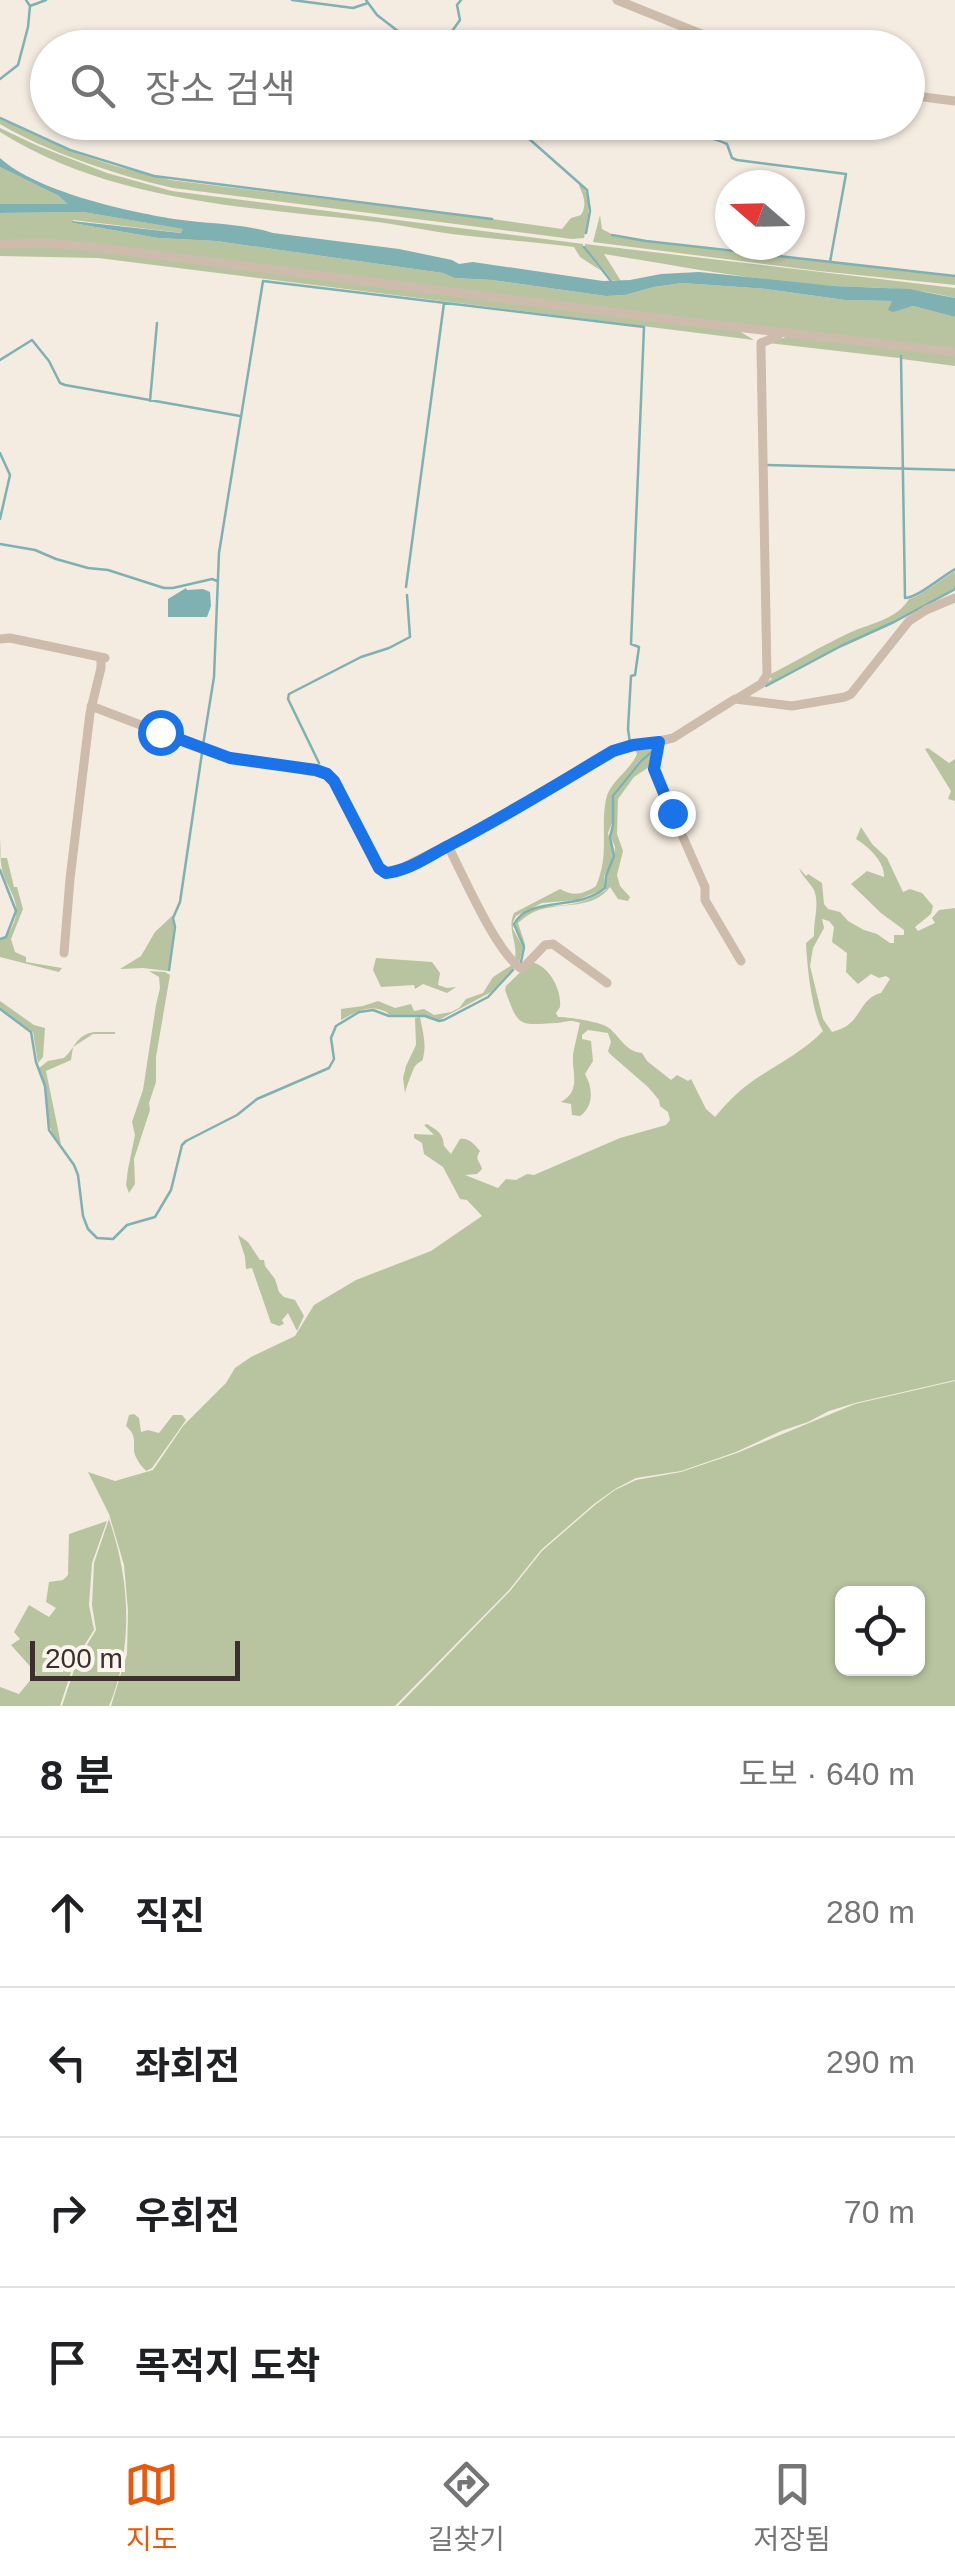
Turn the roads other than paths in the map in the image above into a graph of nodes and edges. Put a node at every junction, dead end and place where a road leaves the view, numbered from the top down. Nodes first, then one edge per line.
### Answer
1 (617, 0) edge
2 (640, 4) edge
3 (692, 30) edge
4 (925, 97) edge
5 (955, 101) edge
6 (0, 244) edge
7 (740, 328) junction
8 (790, 333) junction
9 (761, 343) junction
10 (955, 352) edge
11 (955, 598) edge
12 (0, 639) edge
13 (736, 699) junction
14 (91, 706) junction
15 (659, 742) junction
16 (448, 846) junction
17 (64, 953) dead end
18 (741, 960) dead end
19 (607, 983) dead end

1 - 2 street
2 - 3 street
4 - 5 street
6 - 7 street
7 - 8 street
7 - 9 street
8 - 9 street
8 - 10 street
9 - 13 street
11 - 13 street
12 - 14 street
13 - 15 street
14 - 16 street
14 - 17 street
15 - 16 street
15 - 18 street
16 - 19 street

